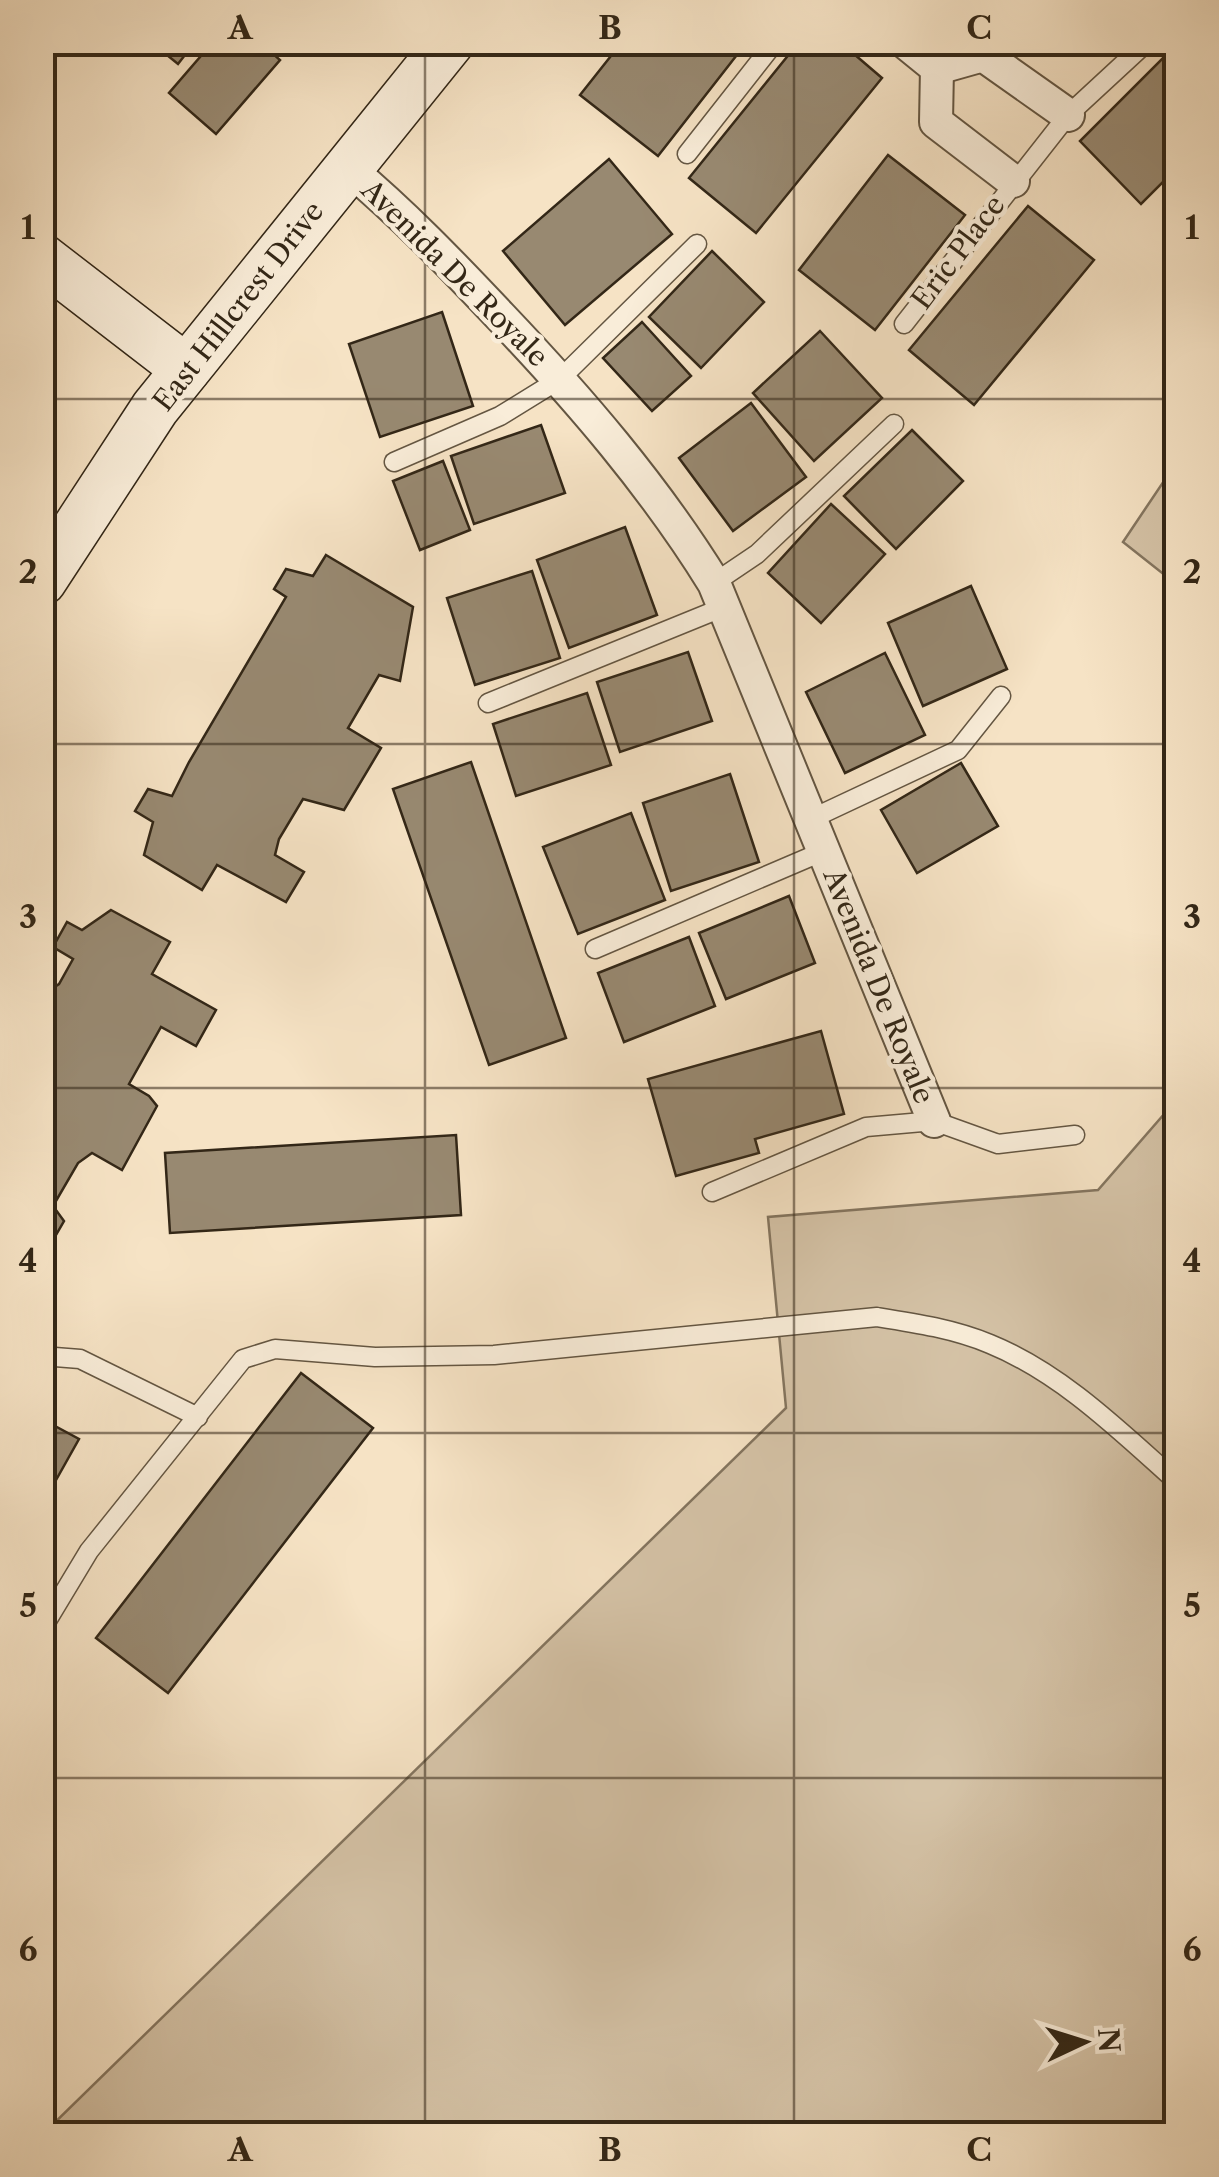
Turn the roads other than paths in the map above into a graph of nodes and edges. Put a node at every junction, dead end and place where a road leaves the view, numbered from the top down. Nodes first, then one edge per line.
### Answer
1 (450, 42) edge
2 (775, 42) edge
3 (905, 42) edge
4 (1147, 42) edge
5 (938, 68) junction
6 (1068, 115) junction
7 (686, 154) dead end
8 (348, 168) junction
9 (1013, 181) junction
10 (697, 244) dead end
11 (42, 258) edge
12 (904, 324) dead end
13 (186, 369) junction
14 (560, 380) junction
15 (894, 424) dead end
16 (394, 462) dead end
17 (42, 580) edge
18 (719, 595) junction
19 (1001, 696) dead end
20 (488, 704) dead end
21 (812, 819) junction
22 (824, 850) junction
23 (595, 949) dead end
24 (934, 1122) junction
25 (1075, 1135) dead end
26 (712, 1192) dead end
27 (42, 1356) edge
28 (198, 1417) junction
29 (1176, 1481) edge
30 (42, 1629) edge

1 - 8 main road, East Hillcrest Drive
2 - 7 lane
3 - 5 street
4 - 6 lane, Eric Place
5 - 6 street
5 - 9 street, Eric Place
6 - 9 lane, Eric Place
8 - 13 main road, East Hillcrest Drive
8 - 14 street, Avenida De Royale
9 - 12 lane, Eric Place
10 - 14 lane, Avenida De Royale
11 - 13 main road
13 - 17 main road, East Hillcrest Drive
14 - 16 lane, Avenida De Royale
14 - 18 street, Avenida De Royale
15 - 18 lane
18 - 20 lane
18 - 21 street, Avenida De Royale
19 - 21 lane
21 - 22 street, Avenida De Royale
22 - 23 lane, Avenida De Royale
22 - 24 street, Avenida De Royale
24 - 25 lane, Avenida De Royale
24 - 26 lane, Avenida De Royale
27 - 28 lane
28 - 29 lane
28 - 30 lane

